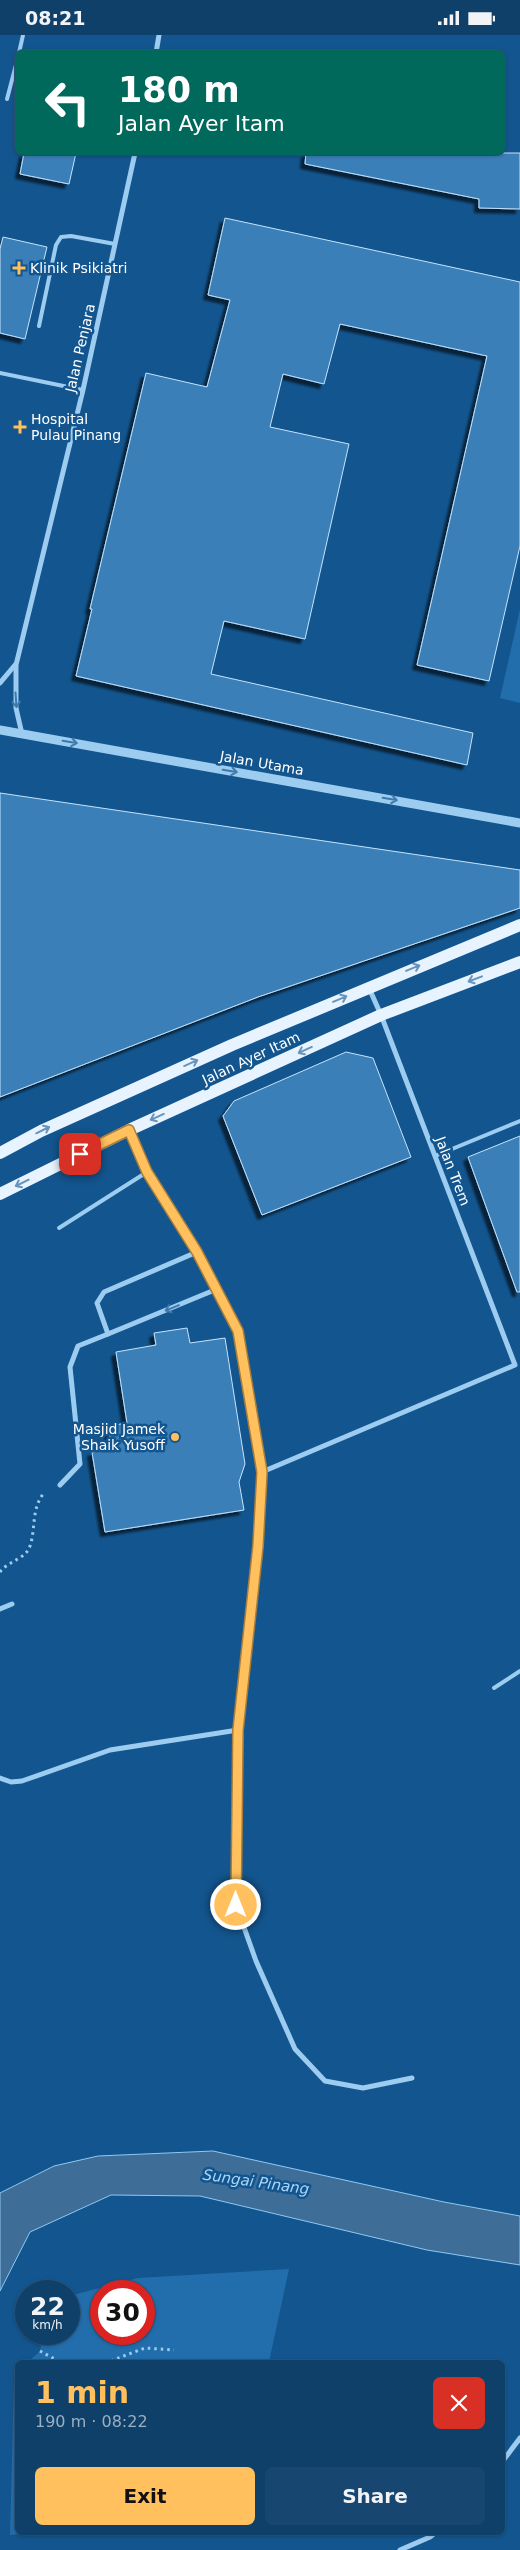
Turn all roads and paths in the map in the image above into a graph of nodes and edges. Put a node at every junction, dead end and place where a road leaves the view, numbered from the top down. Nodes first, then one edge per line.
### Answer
1 (23, 35) edge
2 (160, 35) edge
3 (19, 50) edge
4 (157, 50) edge
5 (15, 68) edge
6 (7, 99) dead end
7 (134, 155) edge
8 (115, 244) junction
9 (39, 326) dead end
10 (0, 373) edge
11 (83, 390) junction
12 (16, 665) junction
13 (0, 683) edge
14 (0, 730) edge
15 (22, 734) junction
16 (520, 823) edge
17 (520, 925) edge
18 (520, 961) edge
19 (368, 987) junction
20 (381, 1015) junction
21 (520, 1121) edge
22 (129, 1130) junction
23 (0, 1153) edge
24 (435, 1156) junction
25 (147, 1172) junction
26 (0, 1194) edge
27 (59, 1228) dead end
28 (197, 1252) junction
29 (217, 1289) junction
30 (108, 1334) junction
31 (515, 1365) junction
32 (520, 1370) edge
33 (262, 1472) junction
34 (60, 1485) joint
35 (0, 1571) edge
36 (12, 1604) dead end
37 (0, 1609) edge
38 (520, 1671) edge
39 (494, 1688) dead end
40 (238, 1730) junction
41 (0, 1777) edge
42 (412, 2078) dead end
43 (174, 2349) dead end
44 (40, 2351) dead end
45 (56, 2360) edge
46 (113, 2360) edge
47 (520, 2438) edge
48 (505, 2458) edge
49 (432, 2535) edge
50 (400, 2550) edge

1 - 3 lane
2 - 4 street
5 - 6 lane
7 - 8 street, Jalan Penjara
8 - 9 lane
8 - 11 street, Jalan Penjara
10 - 11 lane
11 - 12 street, Jalan Penjara
12 - 13 street, Jalan Penjara
12 -> 15 street, Jalan Penjara
14 - 15 street, Jalan Utama
15 -> 16 street, Jalan Utama
19 -> 17 main road, Jalan Ayer Itam
18 -> 20 main road, Jalan Ayer Itam
19 - 20 street, Jalan Trem
23 -> 19 main road, Jalan Ayer Itam
20 -> 22 main road, Jalan Ayer Itam
20 - 24 street, Jalan Trem
21 - 24 lane
22 - 25 street
22 -> 26 main road, Jalan Ayer Itam
24 - 31 street, Jalan Trem
25 - 27 lane
25 - 28 street
28 - 29 street
28 - 30 street
29 -> 30 street
29 - 33 street
30 - 34 street
31 - 32 lane
31 - 33 street
33 - 40 street
34 - 35 path
36 - 37 street
38 - 39 lane
40 - 41 street
40 - 42 street
43 - 46 path
44 - 45 path
47 - 48 street
49 - 50 street

